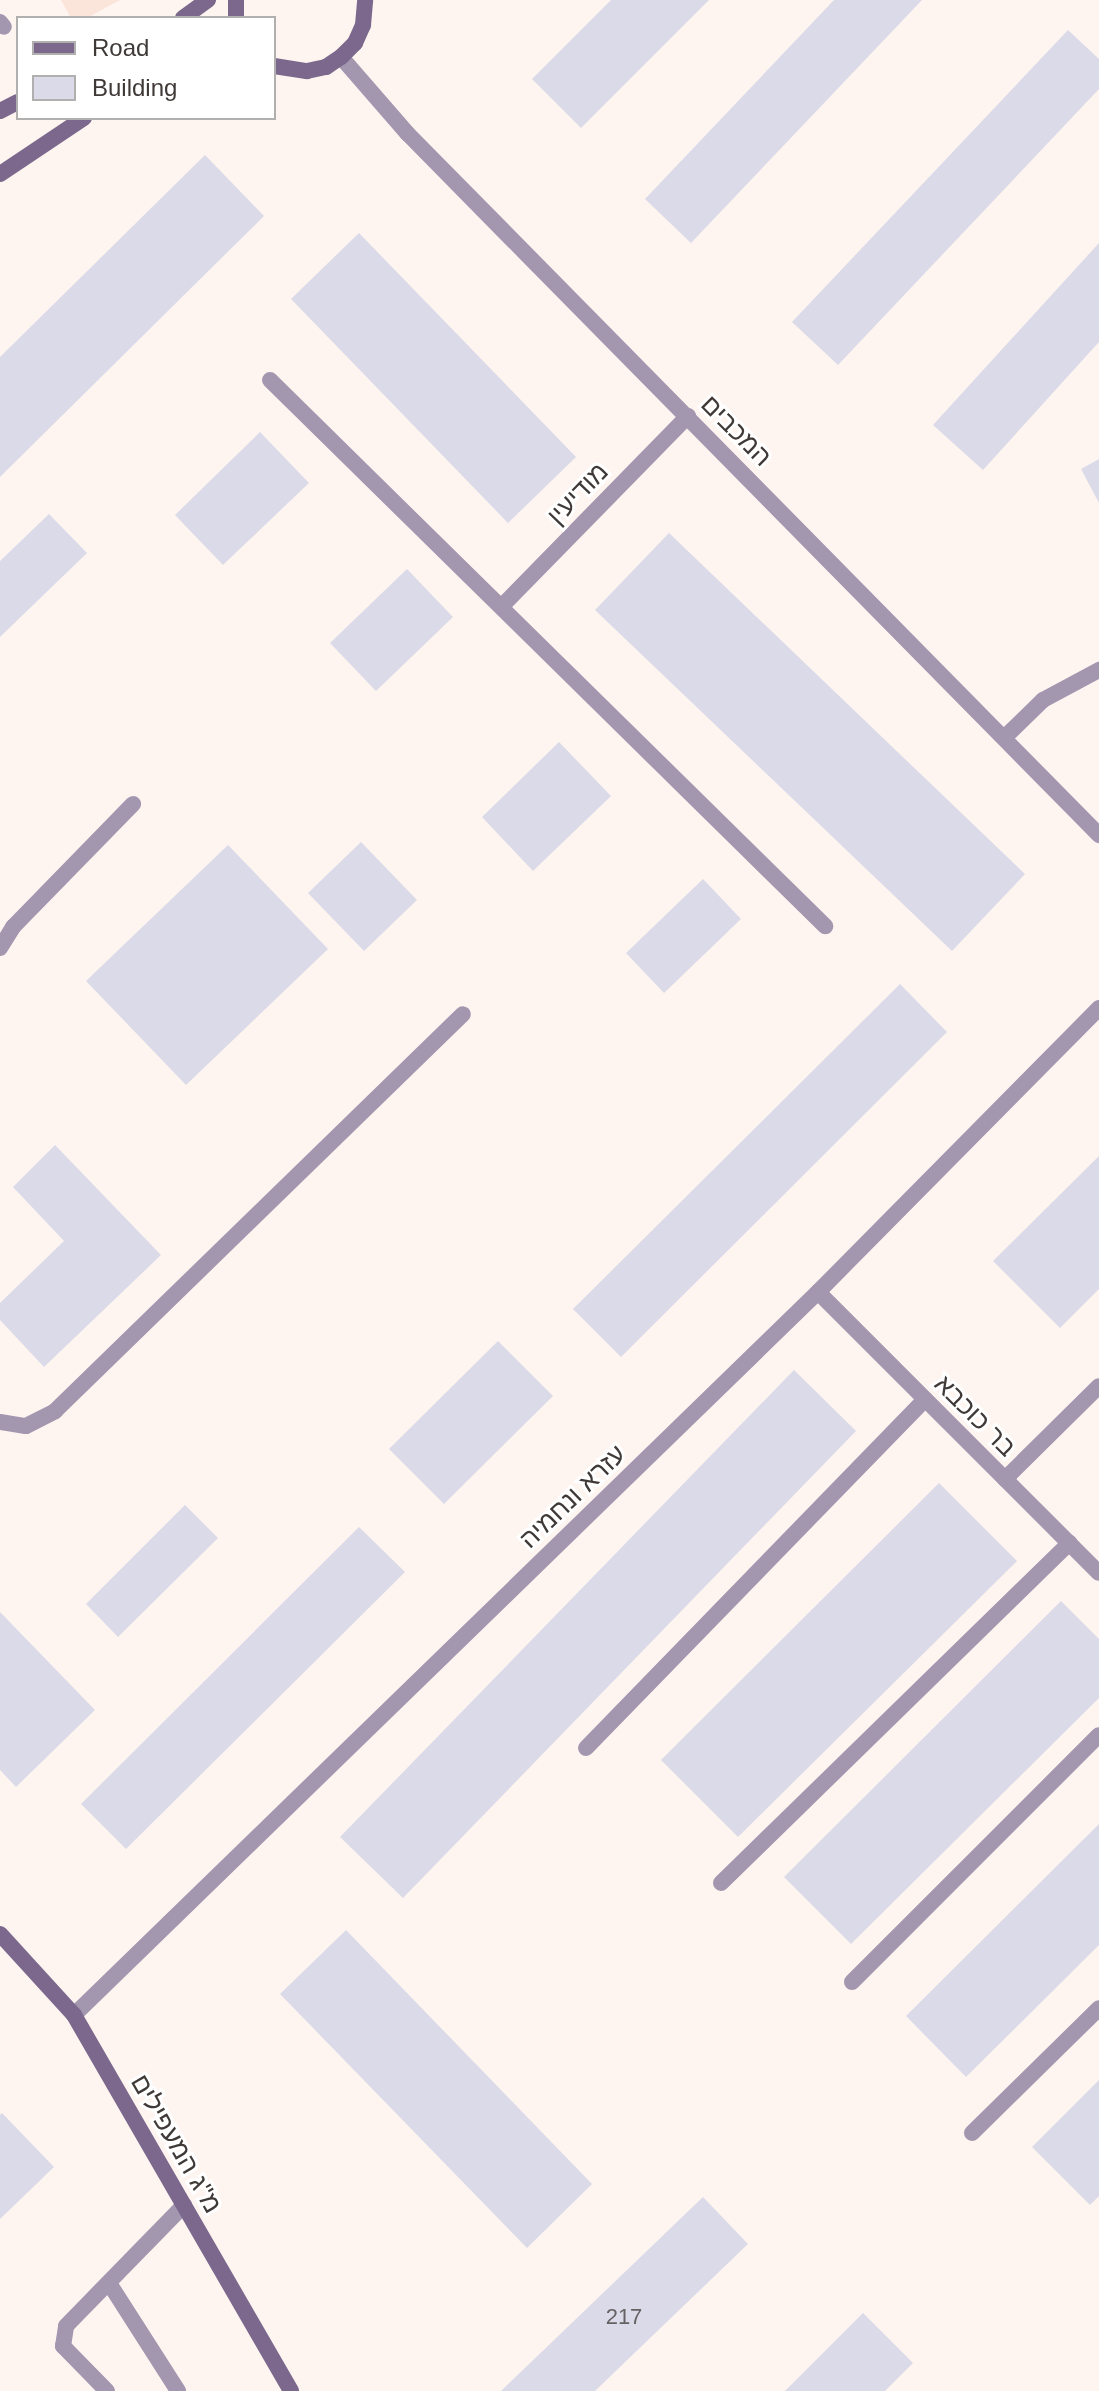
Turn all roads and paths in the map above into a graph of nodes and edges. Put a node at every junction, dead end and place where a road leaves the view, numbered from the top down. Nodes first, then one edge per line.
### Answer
1 (208, 0) edge
2 (367, 2) edge
3 (186, 16) edge
4 (341, 57) junction
5 (276, 66) edge
6 (81, 120) edge
7 (0, 174) edge
8 (270, 380) dead end
9 (688, 416) junction
10 (502, 606) junction
11 (1099, 670) edge
12 (1005, 737) junction
13 (133, 804) dead end
14 (1099, 835) edge
15 (825, 926) dead end
16 (0, 948) edge
17 (1099, 1008) edge
18 (463, 1014) dead end
19 (818, 1292) junction
20 (1099, 1386) edge
21 (925, 1400) junction
22 (0, 1422) edge
23 (1005, 1479) junction
24 (1069, 1543) junction
25 (1099, 1573) edge
26 (1099, 1735) edge
27 (586, 1748) dead end
28 (721, 1883) dead end
29 (0, 1934) edge
30 (852, 1982) dead end
31 (1099, 2008) edge
32 (74, 2015) junction
33 (972, 2133) dead end
34 (184, 2205) junction
35 (109, 2283) junction
36 (107, 2391) edge
37 (178, 2391) edge
38 (291, 2391) edge

1 - 3 street
2 - 4 street
4 - 5 street
4 - 9 street, המכבים
6 - 7 street
8 - 10 street
9 - 10 street, מודיעין
9 - 12 street, המכבים
10 - 15 street
11 - 12 street
12 - 14 street, המכבים
13 - 16 street
17 - 19 street, עזרא ונחמיה
18 - 22 street
19 - 21 street, בר כוכבא
19 - 32 street, עזרא ונחמיה
20 - 23 street
21 - 23 street, בר כוכבא
21 - 27 street
23 - 24 street, בר כוכבא
24 - 25 street, בר כוכבא
24 - 28 street
26 - 30 street
29 - 32 street, מ"ג המעפילים
31 - 33 street
32 - 34 street, מ"ג המעפילים
34 - 35 street
34 - 38 street, מ"ג המעפילים
35 - 36 street
35 - 37 street

